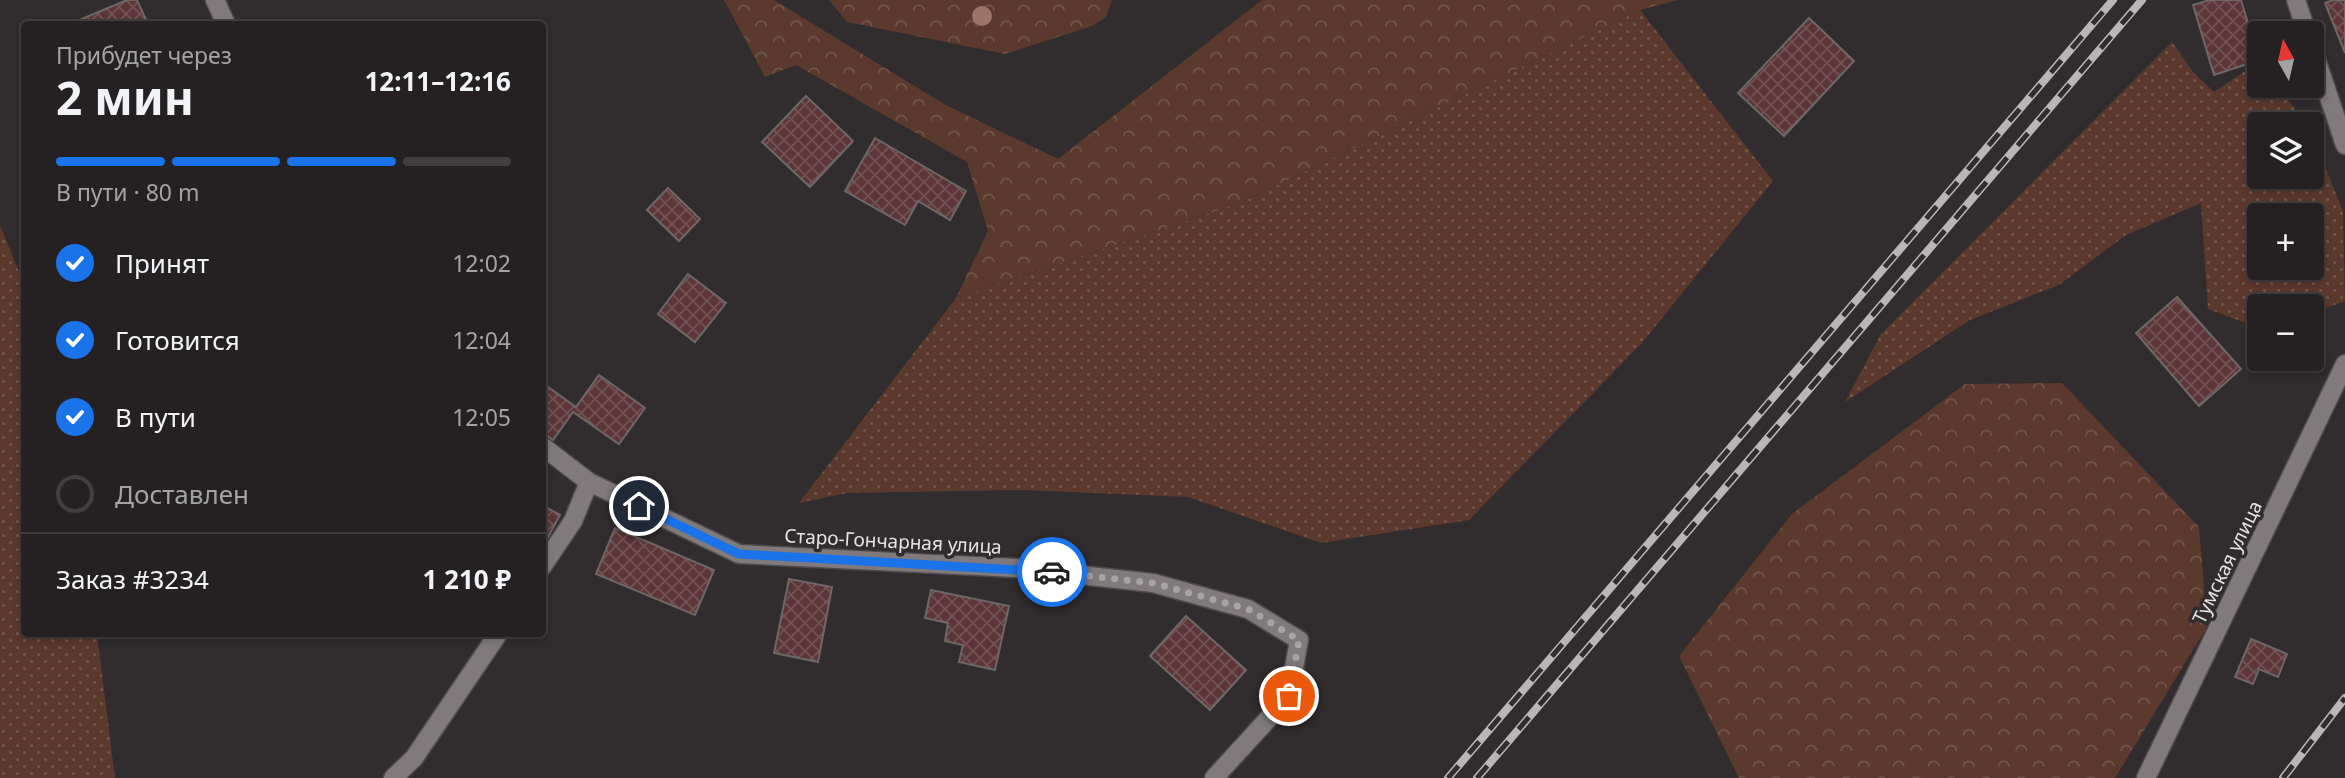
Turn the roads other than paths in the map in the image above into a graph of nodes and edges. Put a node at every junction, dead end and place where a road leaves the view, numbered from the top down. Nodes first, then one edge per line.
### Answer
1 (215, 0) edge
2 (2296, 0) edge
3 (225, 21) edge
4 (2303, 21) edge
5 (2324, 83) edge
6 (2345, 145) edge
7 (2345, 364) edge
8 (546, 449) edge
9 (589, 482) junction
10 (546, 561) edge
11 (496, 637) edge
12 (393, 778) edge
13 (1214, 778) edge
14 (2146, 778) edge

1 - 3 street
2 - 4 street
5 - 6 street
7 - 14 street, Тумская улица
8 - 9 street, Старо-Гончарная улица
9 - 10 street
9 - 13 street, Старо-Гончарная улица
11 - 12 street

